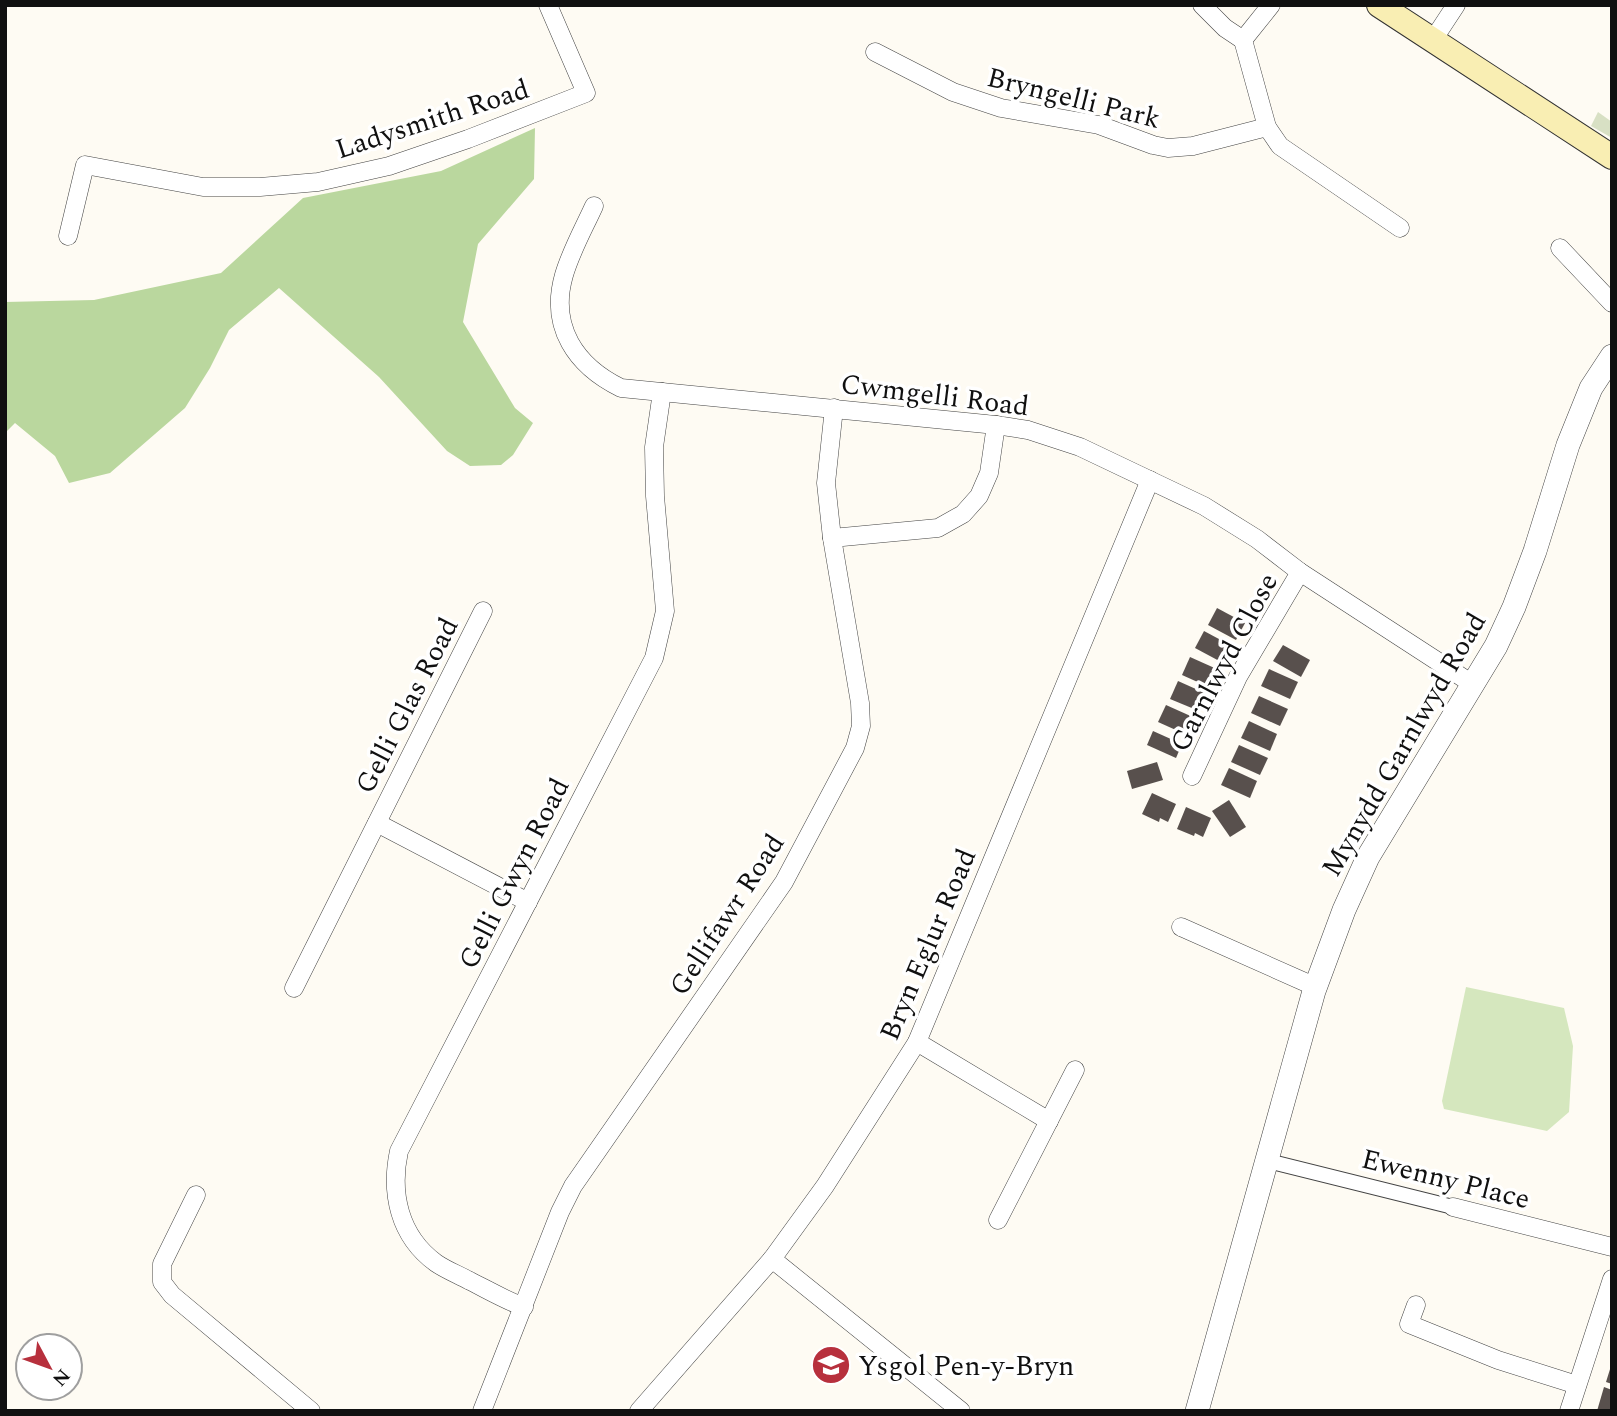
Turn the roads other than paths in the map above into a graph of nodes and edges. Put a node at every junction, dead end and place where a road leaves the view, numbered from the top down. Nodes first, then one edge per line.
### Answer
1 (548, 5) edge
2 (1202, 5) edge
3 (1271, 5) edge
4 (1379, 5) edge
5 (1456, 5) edge
6 (1243, 40) junction
7 (1433, 40) junction
8 (876, 52) dead end
9 (1267, 127) junction
10 (1612, 158) edge
11 (594, 205) dead end
12 (1400, 228) dead end
13 (68, 236) dead end
14 (1560, 248) dead end
15 (1612, 303) edge
16 (1612, 356) edge
17 (662, 392) junction
18 (834, 408) junction
19 (996, 425) junction
20 (1150, 480) junction
21 (832, 538) junction
22 (1300, 572) junction
23 (483, 611) dead end
24 (1474, 685) junction
25 (1192, 776) dead end
26 (377, 823) junction
27 (528, 902) junction
28 (1181, 927) dead end
29 (1316, 987) junction
30 (294, 988) dead end
31 (917, 1042) junction
32 (1075, 1070) dead end
33 (1049, 1121) junction
34 (1268, 1161) junction
35 (196, 1195) dead end
36 (1452, 1207) joint
37 (998, 1220) dead end
38 (1612, 1247) edge
39 (772, 1259) junction
40 (1612, 1279) edge
41 (1416, 1305) dead end
42 (524, 1307) junction
43 (1577, 1385) junction
44 (311, 1411) edge
45 (482, 1411) edge
46 (639, 1411) edge
47 (961, 1411) edge
48 (1197, 1411) edge
49 (1569, 1411) edge

1 - 13 street, Ladysmith Road
2 - 6 street
3 - 6 street
4 - 7 main road
5 - 7 street
6 - 9 street
7 - 10 main road
8 - 9 street, Bryngelli Park
9 - 12 street
11 - 17 street, Cwmgelli Road
14 - 15 street
16 - 24 street, Mynydd Garnlwyd Road
17 - 18 street, Cwmgelli Road
17 - 27 street, Gelli Gwyn Road
18 - 19 street, Cwmgelli Road
18 - 21 street, Gellifawr Road
19 - 20 street, Cwmgelli Road
19 - 21 street
20 - 22 street, Cwmgelli Road
20 - 31 street, Bryn Eglur Road
21 - 42 street, Gellifawr Road
22 - 24 street, Cwmgelli Road
22 - 25 street, Garnlwyd Close
23 - 26 street, Gelli Glas Road
24 - 29 street, Mynydd Garnlwyd Road
26 - 27 street, Gelli Glas Road
26 - 30 street, Gelli Glas Road
27 - 42 street, Gelli Gwyn Road
28 - 29 street
29 - 34 street, Mynydd Garnlwyd Road
31 - 33 street
31 - 39 street, Bryn Eglur Road
32 - 33 street
33 - 37 street
34 - 36 street, Ewenny Place
34 - 48 street, Mynydd Garnlwyd Road
35 - 44 street
36 - 38 street, Ewenny Place
39 - 46 street, Bryn Eglur Road
39 - 47 street
40 - 43 street
41 - 43 street
42 - 45 street, Gellifawr Road
43 - 49 street

